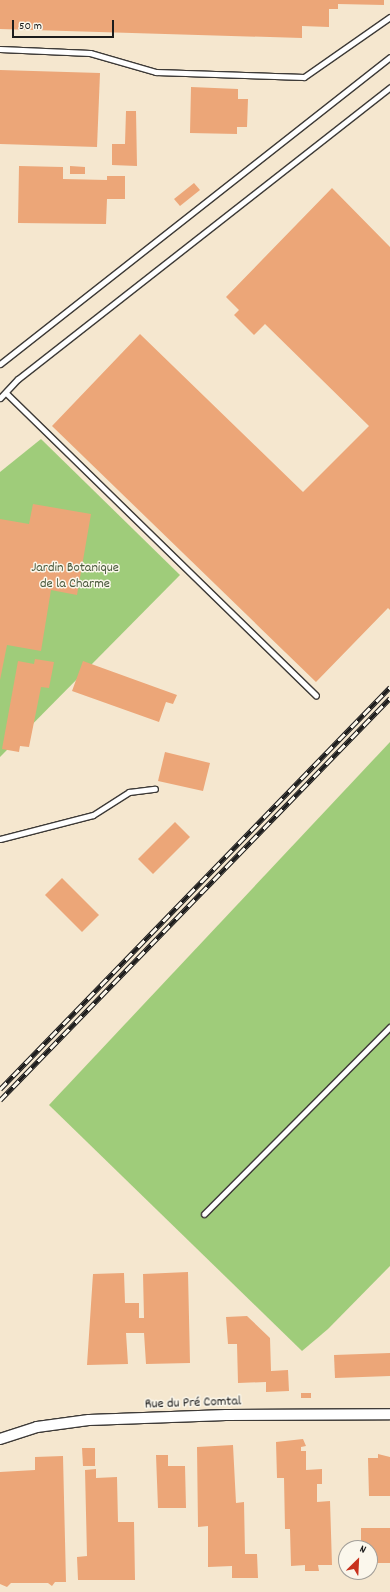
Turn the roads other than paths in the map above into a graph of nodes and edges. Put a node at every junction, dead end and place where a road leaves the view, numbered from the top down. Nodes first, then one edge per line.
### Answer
1 (390, 17) edge
2 (0, 49) edge
3 (390, 57) edge
4 (390, 87) edge
5 (0, 364) edge
6 (6, 393) junction
7 (0, 398) edge
8 (316, 696) dead end
9 (155, 789) dead end
10 (0, 839) edge
11 (390, 1027) edge
12 (204, 1214) dead end
13 (390, 1414) edge
14 (0, 1439) edge

1 - 2 lane
3 - 5 lane
4 - 6 lane
6 - 7 lane
6 - 8 lane
9 - 10 lane
11 - 12 lane
13 - 14 street, Rue du Pré Comtal

